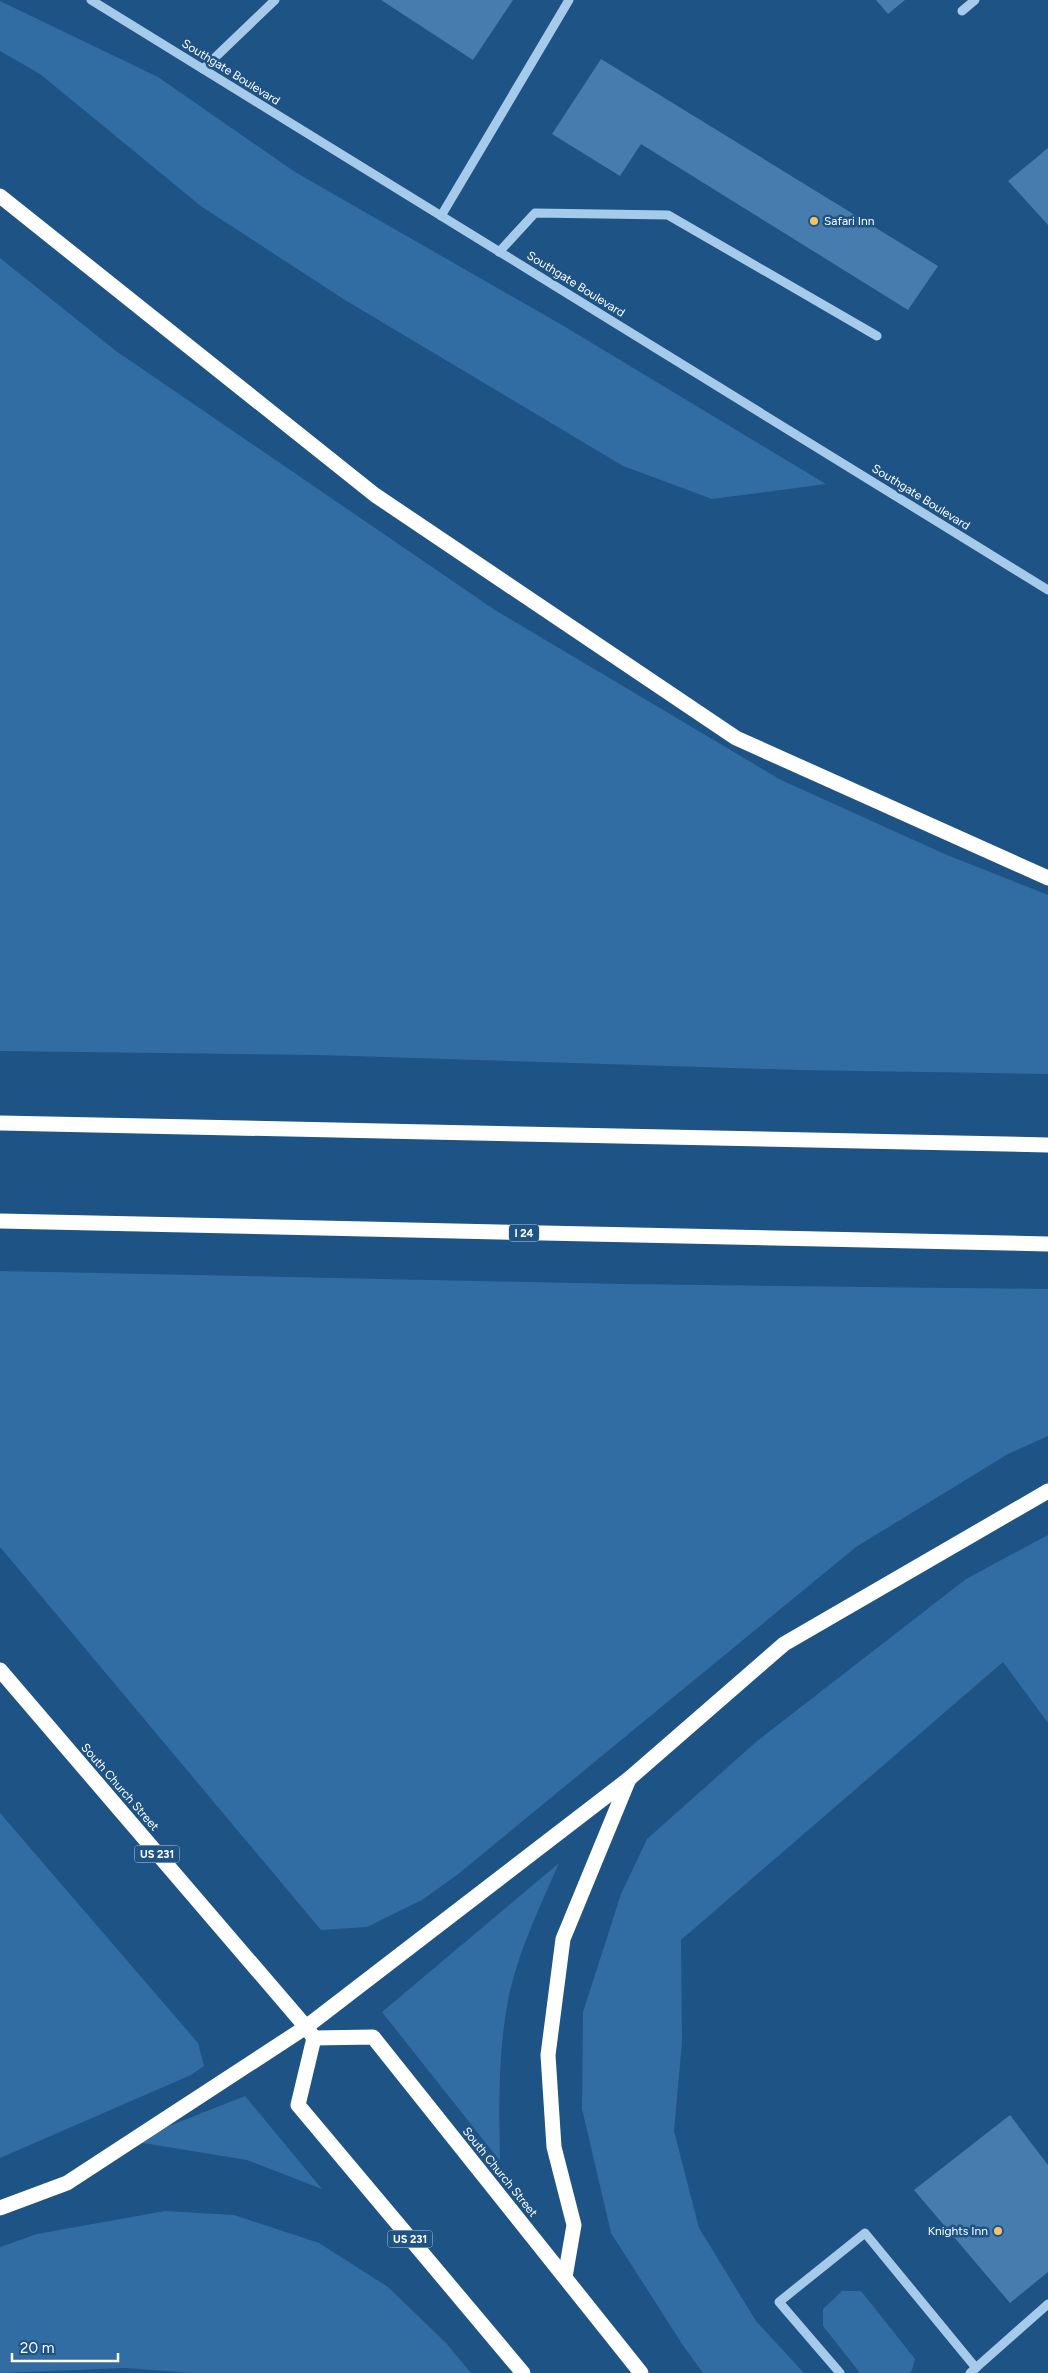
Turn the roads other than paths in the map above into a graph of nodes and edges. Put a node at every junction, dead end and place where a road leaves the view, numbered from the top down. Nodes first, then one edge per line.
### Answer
1 (91, 0) edge
2 (275, 0) edge
3 (569, 0) edge
4 (975, 0) edge
5 (962, 11) dead end
6 (203, 69) junction
7 (0, 196) edge
8 (441, 216) junction
9 (499, 252) junction
10 (877, 336) dead end
11 (1048, 590) edge
12 (1048, 878) edge
13 (0, 1123) edge
14 (1048, 1145) edge
15 (0, 1221) edge
16 (1048, 1244) edge
17 (1048, 1491) edge
18 (0, 1670) edge
19 (630, 1778) junction
20 (310, 2032) junction
21 (0, 2208) edge
22 (565, 2277) junction
23 (1048, 2304) edge
24 (973, 2370) edge
25 (523, 2373) edge
26 (642, 2373) edge
27 (840, 2373) edge

1 - 6 street, Southgate Boulevard
2 - 6 street
3 - 8 street
4 - 5 street
6 - 8 street, Southgate Boulevard
7 - 12 highway
8 - 9 street, Southgate Boulevard
9 - 10 street
9 - 11 street, Southgate Boulevard
13 - 14 highway
15 - 16 highway, I 24
17 - 19 highway
18 - 20 highway, South Church Street / US 231
19 - 20 highway
19 - 22 highway
20 - 21 highway
20 - 22 highway, South Church Street
20 - 25 highway, US 231
22 - 26 highway, South Church Street
23 - 24 street
24 - 27 street

